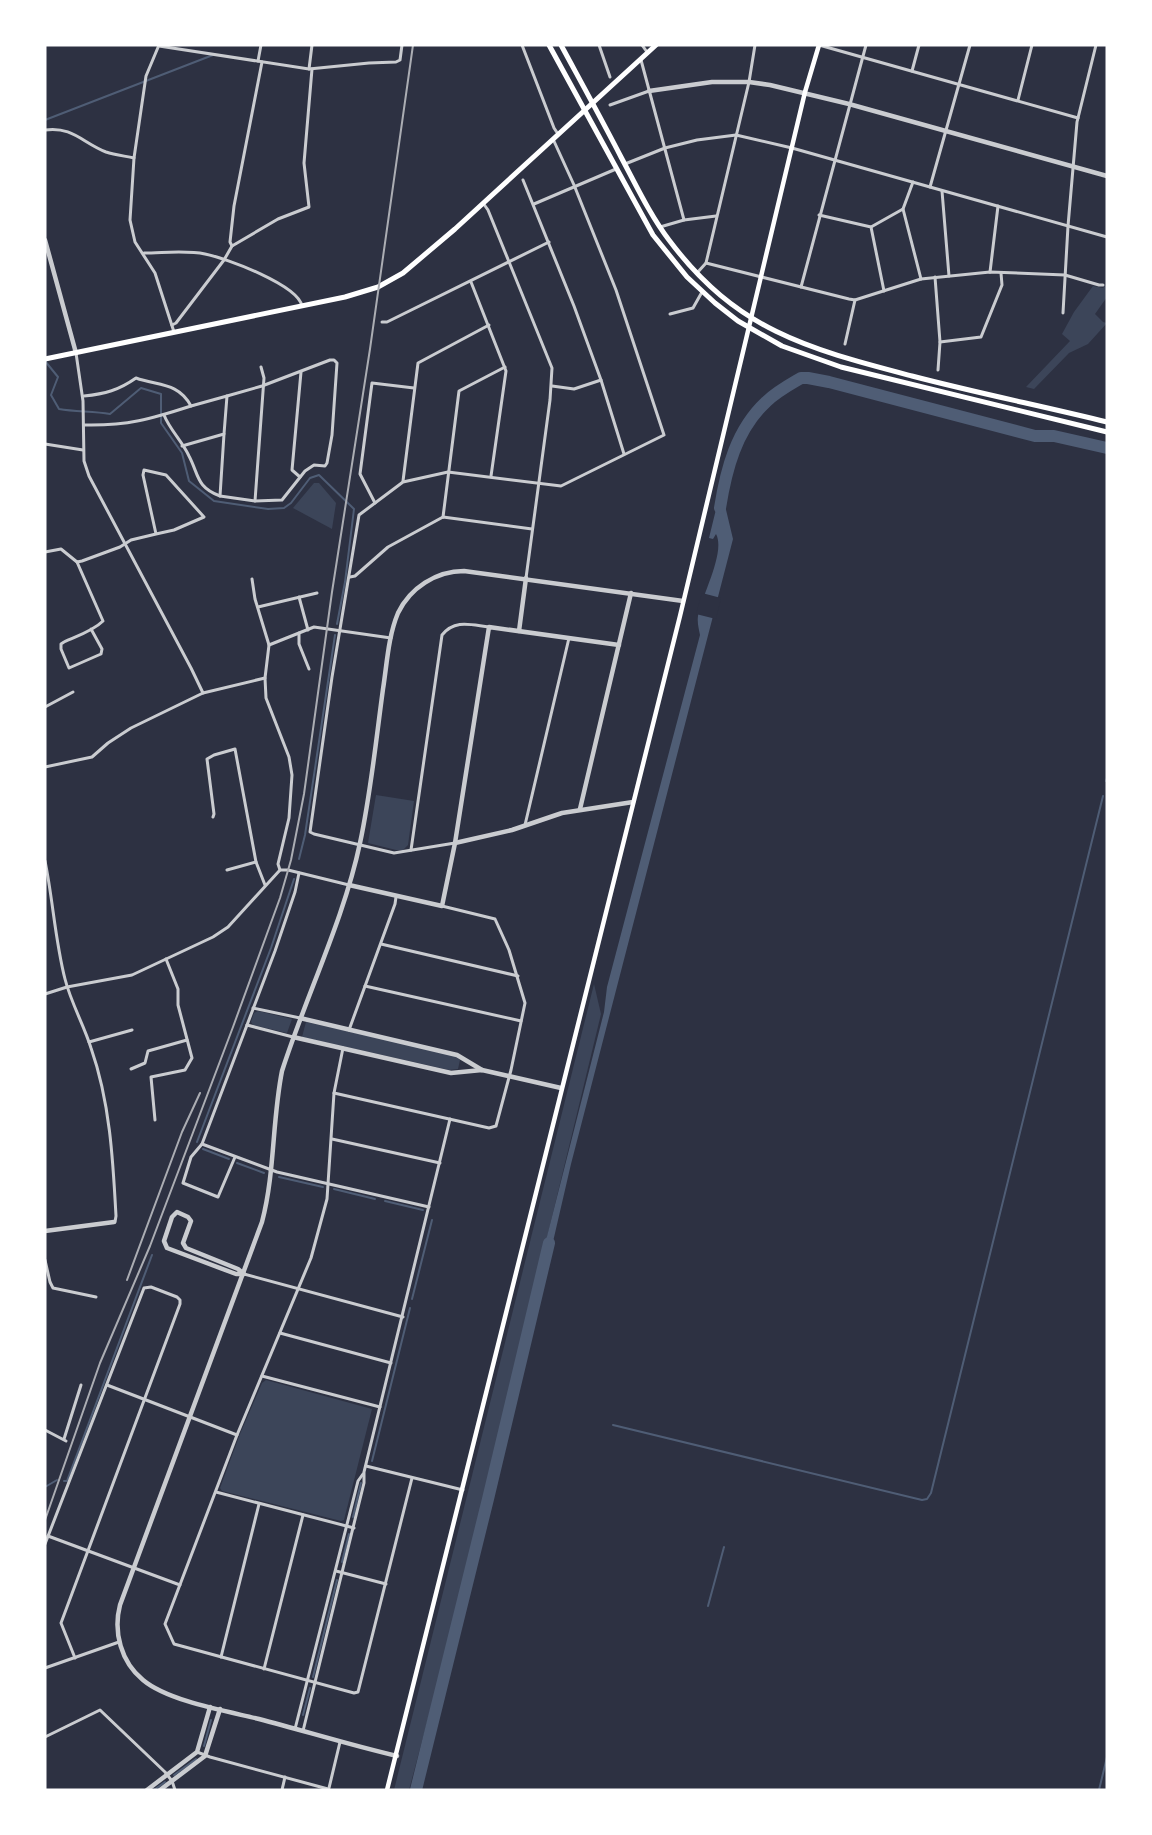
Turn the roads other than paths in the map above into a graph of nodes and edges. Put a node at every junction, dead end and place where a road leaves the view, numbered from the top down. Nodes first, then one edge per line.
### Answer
1 (159, 45) edge
2 (261, 45) edge
3 (312, 45) edge
4 (402, 45) edge
5 (522, 45) edge
6 (549, 45) edge
7 (561, 45) edge
8 (599, 45) edge
9 (642, 45) edge
10 (656, 45) edge
11 (755, 45) edge
12 (819, 45) edge
13 (866, 45) edge
14 (919, 45) edge
15 (970, 45) edge
16 (1032, 45) edge
17 (1096, 45) edge
18 (647, 52) junction
19 (863, 57) junction
20 (641, 58) junction
21 (260, 61) junction
22 (311, 69) junction
23 (912, 71) junction
24 (610, 77) dead end
25 (748, 82) junction
26 (958, 84) junction
27 (649, 91) junction
28 (805, 92) junction
29 (1018, 100) junction
30 (592, 103) junction
31 (849, 104) junction
32 (610, 105) dead end
33 (584, 110) junction
34 (1078, 118) junction
35 (45, 130) edge
36 (946, 130) junction
37 (558, 134) junction
38 (736, 135) junction
39 (553, 140) junction
40 (665, 148) junction
41 (792, 148) junction
42 (134, 158) junction
43 (835, 160) junction
44 (625, 164) junction
45 (1074, 166) junction
46 (616, 169) junction
47 (1107, 176) edge
48 (523, 180) dead end
49 (913, 182) junction
50 (574, 185) junction
51 (930, 187) junction
52 (942, 190) junction
53 (483, 203) junction
54 (534, 204) junction
55 (998, 206) junction
56 (903, 208) junction
57 (819, 214) junction
58 (716, 216) junction
59 (684, 220) junction
60 (1068, 226) junction
61 (660, 227) junction
62 (871, 227) junction
63 (1107, 237) edge
64 (45, 240) edge
65 (549, 242) junction
66 (232, 246) junction
67 (143, 253) junction
68 (224, 260) junction
69 (510, 262) junction
70 (706, 263) junction
71 (990, 272) junction
72 (697, 273) junction
73 (1001, 273) junction
74 (1065, 274) junction
75 (949, 276) junction
76 (935, 277) junction
77 (762, 278) junction
78 (921, 279) junction
79 (471, 282) junction
80 (1103, 285) dead end
81 (801, 287) junction
82 (884, 291) junction
83 (702, 292) junction
84 (855, 300) junction
85 (302, 306) junction
86 (1063, 312) dead end
87 (670, 314) dead end
88 (752, 319) junction
89 (382, 322) dead end
90 (489, 325) junction
91 (173, 328) junction
92 (750, 328) junction
93 (940, 342) junction
94 (845, 344) dead end
95 (76, 353) junction
96 (47, 358) edge
97 (505, 366) junction
98 (261, 367) dead end
99 (938, 370) dead end
100 (301, 371) junction
101 (601, 380) junction
102 (262, 386) junction
103 (552, 386) junction
104 (414, 388) junction
105 (83, 396) junction
106 (228, 396) junction
107 (191, 406) junction
108 (164, 415) junction
109 (1107, 423) edge
110 (84, 425) junction
111 (1107, 432) edge
112 (224, 434) junction
113 (45, 444) edge
114 (182, 446) junction
115 (83, 450) junction
116 (624, 454) junction
117 (448, 472) junction
118 (490, 476) junction
119 (300, 477) junction
120 (403, 482) junction
121 (539, 484) junction
122 (220, 496) junction
123 (255, 501) junction
124 (375, 503) junction
125 (443, 516) junction
126 (532, 529) junction
127 (156, 534) junction
128 (124, 542) junction
129 (45, 552) edge
130 (78, 562) junction
131 (350, 577) junction
132 (526, 578) junction
133 (252, 579) dead end
134 (317, 593) dead end
135 (631, 593) junction
136 (299, 597) junction
137 (683, 600) junction
138 (258, 607) junction
139 (489, 627) junction
140 (91, 629) junction
141 (308, 630) junction
142 (340, 631) junction
143 (519, 631) junction
144 (299, 633) junction
145 (391, 638) junction
146 (569, 638) junction
147 (269, 645) junction
148 (619, 645) junction
149 (309, 669) dead end
150 (265, 678) junction
151 (73, 692) dead end
152 (203, 693) junction
153 (45, 707) edge
154 (45, 767) edge
155 (633, 802) junction
156 (580, 809) junction
157 (213, 818) dead end
158 (525, 825) junction
159 (455, 843) junction
160 (360, 845) junction
161 (411, 850) junction
162 (45, 861) edge
163 (256, 862) junction
164 (227, 870) dead end
165 (280, 870) junction
166 (299, 873) junction
167 (265, 885) junction
168 (349, 885) junction
169 (396, 897) junction
170 (442, 906) junction
171 (381, 944) junction
172 (166, 959) junction
173 (518, 976) junction
174 (365, 986) junction
175 (67, 987) junction
176 (45, 994) edge
177 (253, 1008) junction
178 (300, 1018) junction
179 (521, 1021) junction
180 (247, 1026) junction
181 (349, 1029) junction
182 (132, 1030) dead end
183 (293, 1037) junction
184 (187, 1040) junction
185 (89, 1042) junction
186 (343, 1048) junction
187 (131, 1069) dead end
188 (482, 1070) junction
189 (509, 1076) junction
190 (561, 1088) junction
191 (334, 1093) junction
192 (450, 1119) junction
193 (155, 1120) dead end
194 (332, 1139) junction
195 (202, 1143) junction
196 (235, 1157) junction
197 (440, 1163) junction
198 (272, 1171) junction
199 (329, 1184) junction
200 (429, 1207) junction
201 (114, 1222) joint
202 (45, 1231) edge
203 (45, 1260) edge
204 (244, 1274) junction
205 (299, 1289) junction
206 (96, 1297) dead end
207 (403, 1317) junction
208 (280, 1333) junction
209 (391, 1363) junction
210 (262, 1376) junction
211 (81, 1385) dead end
212 (107, 1385) junction
213 (144, 1400) junction
214 (380, 1407) junction
215 (190, 1418) junction
216 (45, 1430) edge
217 (237, 1435) junction
218 (366, 1466) junction
219 (364, 1472) junction
220 (412, 1478) junction
221 (463, 1490) junction
222 (215, 1492) junction
223 (259, 1504) junction
224 (303, 1515) junction
225 (346, 1526) junction
226 (354, 1528) junction
227 (48, 1536) junction
228 (45, 1544) edge
229 (87, 1550) junction
230 (133, 1567) junction
231 (335, 1570) junction
232 (342, 1572) junction
233 (386, 1584) junction
234 (180, 1585) junction
235 (119, 1642) junction
236 (221, 1657) junction
237 (75, 1658) junction
238 (45, 1668) edge
239 (264, 1669) junction
240 (308, 1681) junction
241 (316, 1683) junction
242 (210, 1707) junction
243 (220, 1709) junction
244 (295, 1729) junction
245 (303, 1731) junction
246 (45, 1737) edge
247 (341, 1741) junction
248 (198, 1752) junction
249 (205, 1756) junction
250 (396, 1756) junction
251 (168, 1775) junction
252 (285, 1777) junction
253 (172, 1781) junction
254 (328, 1789) edge
255 (147, 1790) edge
256 (160, 1790) edge
257 (175, 1790) edge
258 (282, 1790) edge
259 (387, 1790) edge

1 - 21 street
1 - 42 street
2 - 21 street
3 - 22 street
4 - 22 street
5 - 37 street
6 - 33 main road
7 - 30 main road
8 - 24 street
9 - 18 street
10 - 18 main road
11 - 25 street
12 - 19 street
12 - 28 main road
13 - 19 street
14 - 23 street
15 - 26 street
16 - 29 street
17 - 34 street
18 - 20 main road
19 - 23 street
19 - 31 street
20 - 27 street
20 - 30 main road
21 - 22 street
21 - 66 street
22 - 66 street
23 - 26 street
25 - 27 street
25 - 28 street
25 - 38 street
26 - 29 street
26 - 36 street
27 - 32 street
27 - 40 street
28 - 31 street
28 - 41 main road
29 - 34 street
30 - 33 main road
30 - 44 main road
31 - 36 street
31 - 43 street
33 - 37 main road
33 - 46 main road
34 - 45 street
35 - 42 street
36 - 45 street
36 - 51 street
37 - 39 main road
38 - 40 street
38 - 41 street
38 - 58 street
39 - 50 street
39 - 53 main road
40 - 44 street
40 - 59 street
41 - 43 street
41 - 77 main road
42 - 67 street
43 - 49 street
43 - 57 street
44 - 61 main road
45 - 47 street
45 - 60 street
46 - 50 street
46 - 83 main road
48 - 54 street
49 - 51 street
49 - 56 street
50 - 54 street
50 - 116 street
51 - 52 street
52 - 55 street
52 - 75 street
53 - 69 street
53 - 85 main road
54 - 65 street
55 - 60 street
55 - 71 street
56 - 62 street
56 - 78 street
57 - 62 street
57 - 81 street
58 - 59 street
58 - 70 street
59 - 61 street
60 - 63 street
60 - 74 street
61 - 72 main road
62 - 82 street
64 - 95 street
65 - 69 street
65 - 101 street
66 - 68 street
67 - 68 street
67 - 91 street
68 - 85 street
68 - 91 street
69 - 79 street
69 - 103 street
70 - 72 street
70 - 77 street
71 - 73 street
71 - 75 street
72 - 88 main road
73 - 74 street
73 - 93 street
74 - 80 street
74 - 86 street
75 - 76 street
76 - 78 street
76 - 93 street
77 - 81 street
77 - 88 main road
78 - 82 street
79 - 89 street
79 - 90 street
81 - 84 street
82 - 84 street
83 - 87 street
83 - 92 main road
84 - 94 street
85 - 91 main road
88 - 92 main road
88 - 109 main road
90 - 97 street
90 - 104 street
91 - 95 main road
92 - 111 main road
92 - 137 main road
93 - 99 street
95 - 96 main road
95 - 105 street
97 - 117 street
97 - 118 street
98 - 102 street
100 - 102 street
100 - 119 street
100 - 119 street
101 - 103 street
101 - 116 street
102 - 106 street
102 - 123 street
103 - 121 street
104 - 120 street
104 - 124 street
105 - 107 street
105 - 110 street
106 - 107 street
106 - 112 street
107 - 108 street
108 - 110 street
108 - 114 street
110 - 115 street
112 - 114 street
112 - 122 street
113 - 115 street
114 - 122 street
115 - 128 street
116 - 121 street
117 - 118 street
117 - 120 street
117 - 125 street
118 - 121 street
119 - 123 street
120 - 124 street
121 - 126 street
122 - 123 street
124 - 131 street
125 - 126 street
125 - 131 street
126 - 132 street
127 - 127 street
127 - 128 street
128 - 130 street
128 - 152 street
129 - 130 street
130 - 140 street
131 - 142 street
132 - 135 street
132 - 143 street
132 - 145 street
133 - 138 street
134 - 136 street
135 - 137 street
135 - 148 street
136 - 138 street
136 - 141 street
137 - 155 main road
138 - 147 street
139 - 143 street
139 - 159 street
139 - 161 street
140 - 140 street
141 - 142 street
141 - 144 street
142 - 145 street
142 - 160 street
143 - 146 street
144 - 147 street
144 - 149 street
145 - 160 street
146 - 148 street
146 - 158 street
147 - 150 street
148 - 156 street
150 - 152 street
150 - 165 street
151 - 153 street
152 - 154 street
155 - 156 street
155 - 190 main road
156 - 158 street
157 - 163 street
158 - 159 street
159 - 161 street
159 - 170 street
160 - 161 street
160 - 168 street
162 - 175 street
163 - 164 street
163 - 167 street
165 - 166 street
165 - 167 street
166 - 168 street
166 - 177 street
167 - 172 street
168 - 169 street
168 - 178 street
169 - 170 street
169 - 171 street
170 - 173 street
171 - 173 street
171 - 174 street
172 - 175 street
172 - 184 street
173 - 179 street
174 - 179 street
174 - 181 street
175 - 176 street
175 - 185 street
177 - 178 street
177 - 180 street
178 - 181 street
178 - 183 street
179 - 189 street
180 - 183 street
180 - 195 street
181 - 188 street
182 - 185 street
183 - 186 street
183 - 198 street
184 - 187 street
184 - 193 street
185 - 201 street
186 - 188 street
186 - 191 street
188 - 189 street
189 - 190 street
189 - 192 street
190 - 221 main road
191 - 192 street
191 - 194 street
192 - 197 street
194 - 197 street
194 - 199 street
195 - 196 street
195 - 196 street
196 - 198 street
197 - 200 street
198 - 199 street
198 - 204 street
199 - 200 street
199 - 205 street
200 - 207 street
201 - 202 street
203 - 206 street
204 - 204 street
204 - 205 street
204 - 215 street
205 - 207 street
205 - 208 street
207 - 209 street
208 - 209 street
208 - 210 street
209 - 214 street
210 - 214 street
210 - 217 street
211 - 216 street
212 - 213 street
212 - 213 street
212 - 227 street
213 - 215 street
213 - 229 street
214 - 218 street
215 - 217 street
215 - 230 street
217 - 222 street
218 - 219 street
218 - 220 street
219 - 225 street
219 - 226 street
220 - 221 street
220 - 233 street
221 - 250 main road
222 - 223 street
222 - 234 street
223 - 224 street
223 - 236 street
224 - 225 street
224 - 239 street
225 - 226 street
225 - 231 street
226 - 232 street
227 - 228 street
227 - 229 street
229 - 230 street
229 - 237 street
230 - 234 street
230 - 235 street
231 - 232 street
231 - 240 street
232 - 233 street
232 - 241 street
233 - 241 street
234 - 236 street
235 - 237 street
235 - 242 street
236 - 239 street
237 - 238 street
239 - 240 street
240 - 241 street
240 - 244 street
241 - 245 street
242 - 243 street
242 - 248 street
243 - 244 street
243 - 249 street
244 - 245 street
245 - 247 street
246 - 251 street
247 - 250 street
247 - 254 street
248 - 249 street
248 - 251 street
249 - 252 street
249 - 253 street
250 - 259 main road
251 - 253 street
251 - 255 street
252 - 254 street
252 - 258 street
253 - 256 street
253 - 257 street

